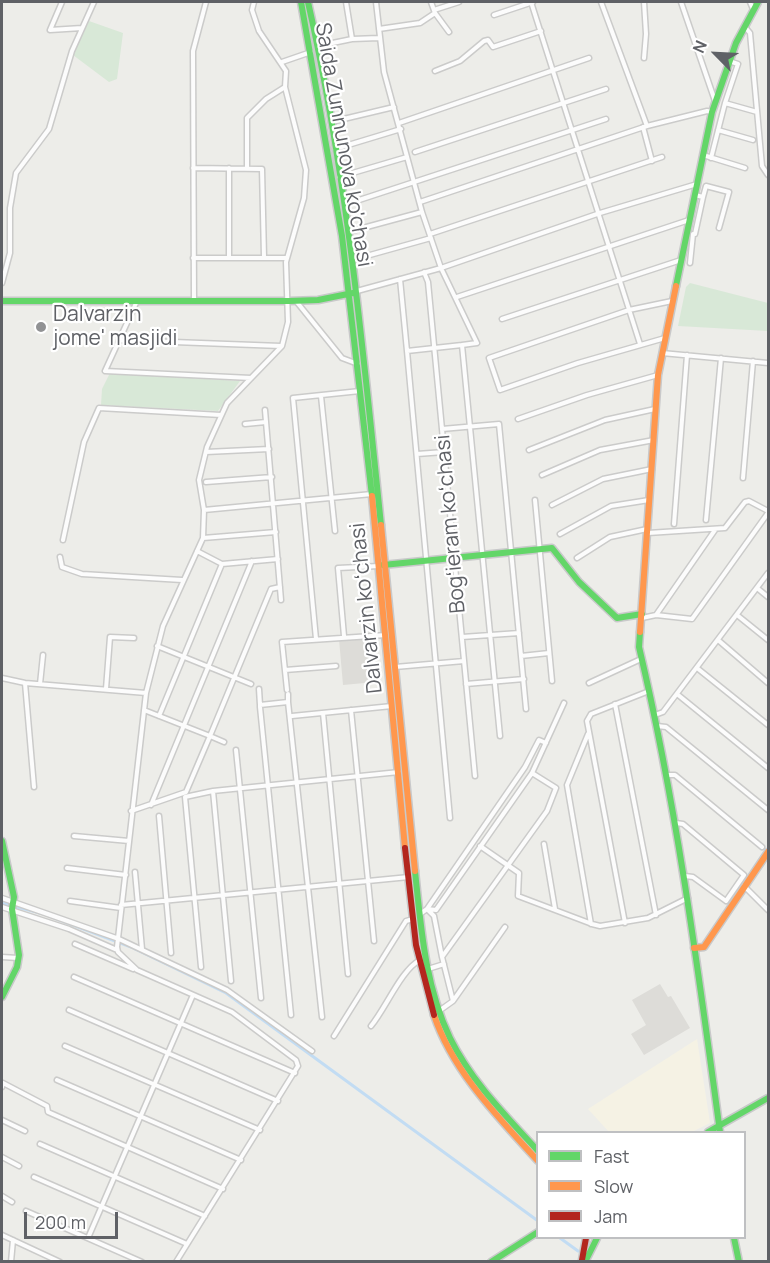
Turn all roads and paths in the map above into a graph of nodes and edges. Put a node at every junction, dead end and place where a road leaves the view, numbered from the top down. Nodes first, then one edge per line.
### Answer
1 (62, 2) edge
2 (94, 2) edge
3 (206, 2) edge
4 (254, 2) edge
5 (301, 2) edge
6 (308, 2) edge
7 (346, 2) edge
8 (376, 2) edge
9 (431, 2) edge
10 (458, 2) edge
11 (532, 2) edge
12 (601, 2) edge
13 (644, 2) edge
14 (681, 2) edge
15 (750, 2) edge
16 (758, 2) edge
17 (753, 9) junction
18 (435, 12) junction
19 (494, 15) dead end
20 (744, 26) junction
21 (82, 28) junction
22 (379, 29) junction
23 (541, 31) junction
24 (448, 32) dead end
25 (379, 38) junction
26 (352, 39) junction
27 (318, 46) junction
28 (312, 51) junction
29 (589, 58) dead end
30 (644, 58) dead end
31 (729, 61) junction
32 (282, 62) junction
33 (554, 70) junction
34 (435, 71) dead end
35 (285, 87) junction
36 (606, 89) dead end
37 (716, 101) junction
38 (564, 103) junction
39 (725, 103) junction
40 (394, 107) junction
41 (712, 112) junction
42 (757, 112) junction
43 (606, 119) dead end
44 (331, 122) junction
45 (399, 123) junction
46 (645, 126) junction
47 (401, 129) junction
48 (718, 130) junction
49 (572, 131) junction
50 (753, 140) dead end
51 (335, 149) junction
52 (579, 150) junction
53 (415, 152) dead end
54 (703, 155) junction
55 (408, 157) junction
56 (662, 157) dead end
57 (711, 158) junction
58 (652, 161) junction
59 (193, 168) junction
60 (229, 168) junction
61 (247, 168) junction
62 (746, 168) dead end
63 (768, 175) edge
64 (339, 177) junction
65 (590, 182) junction
66 (415, 184) junction
67 (697, 184) junction
68 (694, 195) junction
69 (703, 197) junction
70 (420, 202) junction
71 (344, 205) junction
72 (422, 212) junction
73 (600, 213) junction
74 (689, 220) junction
75 (719, 228) dead end
76 (348, 232) junction
77 (687, 233) junction
78 (695, 234) junction
79 (430, 236) junction
80 (610, 246) junction
81 (229, 257) junction
82 (264, 257) junction
83 (194, 258) junction
84 (287, 258) junction
85 (352, 260) junction
86 (681, 260) junction
87 (690, 263) dead end
88 (441, 268) junction
89 (424, 272) junction
90 (400, 279) junction
91 (620, 279) junction
92 (2, 284) edge
93 (354, 293) junction
94 (456, 297) junction
95 (194, 300) junction
96 (2, 301) edge
97 (137, 301) junction
98 (292, 301) junction
99 (672, 301) junction
100 (629, 310) junction
101 (502, 319) dead end
102 (665, 338) junction
103 (120, 340) junction
104 (640, 344) junction
105 (462, 345) junction
106 (282, 346) junction
107 (434, 348) junction
108 (407, 351) junction
109 (662, 353) junction
110 (687, 356) junction
111 (721, 358) junction
112 (753, 361) junction
113 (768, 363) edge
114 (359, 364) junction
115 (658, 375) junction
116 (251, 378) junction
117 (361, 391) junction
118 (321, 396) junction
119 (656, 409) junction
120 (265, 410) dead end
121 (221, 415) junction
122 (518, 419) dead end
123 (266, 422) junction
124 (245, 423) dead end
125 (471, 426) junction
126 (442, 429) junction
127 (655, 440) junction
128 (269, 449) junction
129 (529, 450) dead end
130 (206, 452) junction
131 (444, 452) junction
132 (417, 454) junction
133 (653, 468) junction
134 (542, 476) dead end
135 (272, 477) junction
136 (743, 478) dead end
137 (206, 482) dead end
138 (372, 494) junction
139 (331, 499) junction
140 (650, 499) junction
141 (535, 500) dead end
142 (303, 501) junction
143 (274, 504) junction
144 (552, 505) dead end
145 (204, 510) junction
146 (768, 512) edge
147 (706, 520) dead end
148 (675, 524) dead end
149 (378, 525) junction
150 (715, 530) junction
151 (335, 531) dead end
152 (648, 531) junction
153 (276, 532) junction
154 (560, 534) dead end
155 (203, 538) junction
156 (63, 540) dead end
157 (539, 549) junction
158 (197, 551) junction
159 (511, 552) junction
160 (483, 554) junction
161 (60, 557) dead end
162 (455, 557) junction
163 (578, 558) dead end
164 (278, 559) junction
165 (426, 560) junction
166 (252, 561) junction
167 (222, 564) junction
168 (381, 565) junction
169 (768, 573) edge
170 (182, 580) junction
171 (280, 587) junction
172 (757, 588) junction
173 (768, 597) edge
174 (281, 600) dead end
175 (656, 615) junction
176 (738, 615) junction
177 (642, 616) junction
178 (519, 633) junction
179 (490, 634) junction
180 (386, 635) junction
181 (344, 636) junction
182 (462, 637) junction
183 (134, 638) dead end
184 (316, 639) junction
185 (717, 640) junction
186 (768, 640) edge
187 (157, 646) junction
188 (549, 653) junction
189 (43, 655) dead end
190 (522, 656) junction
191 (184, 657) junction
192 (641, 658) junction
193 (464, 661) junction
194 (436, 664) junction
195 (336, 666) dead end
196 (209, 667) junction
197 (394, 668) junction
198 (697, 668) junction
199 (285, 670) junction
200 (234, 677) junction
201 (2, 678) edge
202 (524, 679) junction
203 (495, 681) junction
204 (552, 681) dead end
205 (25, 683) junction
206 (589, 683) dead end
207 (768, 683) edge
208 (40, 684) junction
209 (251, 684) dead end
210 (466, 684) junction
211 (106, 689) junction
212 (259, 689) dead end
213 (649, 691) junction
214 (146, 693) junction
215 (677, 694) junction
216 (288, 702) junction
217 (564, 703) dead end
218 (615, 704) junction
219 (260, 705) junction
220 (394, 706) junction
221 (526, 709) dead end
222 (144, 710) junction
223 (351, 710) junction
224 (323, 713) junction
225 (397, 715) junction
226 (654, 715) junction
227 (159, 716) junction
228 (292, 716) junction
229 (768, 725) edge
230 (184, 726) junction
231 (657, 726) junction
232 (588, 734) junction
233 (210, 736) junction
234 (500, 736) dead end
235 (224, 742) dead end
236 (546, 743) junction
237 (236, 750) dead end
238 (768, 768) edge
239 (399, 772) junction
240 (532, 773) junction
241 (667, 775) junction
242 (476, 776) dead end
243 (358, 777) junction
244 (329, 780) junction
245 (298, 783) junction
246 (268, 786) junction
247 (34, 787) dead end
248 (240, 789) junction
249 (213, 791) junction
250 (151, 805) junction
251 (768, 810) edge
252 (131, 811) junction
253 (159, 816) dead end
254 (450, 818) dead end
255 (676, 823) junction
256 (74, 836) dead end
257 (129, 841) junction
258 (2, 842) edge
259 (544, 844) dead end
260 (480, 846) junction
261 (762, 847) dead end
262 (768, 852) edge
263 (508, 865) junction
264 (67, 868) dead end
265 (135, 872) dead end
266 (126, 875) junction
267 (685, 876) junction
268 (409, 877) junction
269 (368, 881) junction
270 (339, 884) junction
271 (744, 886) junction
272 (309, 887) junction
273 (279, 890) junction
274 (251, 893) junction
275 (223, 896) junction
276 (2, 898) edge
277 (688, 898) junction
278 (195, 899) junction
279 (70, 901) dead end
280 (167, 902) junction
281 (139, 904) junction
282 (13, 906) junction
283 (121, 907) junction
284 (2, 908) edge
285 (427, 909) junction
286 (555, 909) junction
287 (768, 910) edge
288 (656, 915) junction
289 (416, 917) junction
290 (625, 923) junction
291 (592, 924) junction
292 (505, 927) dead end
293 (119, 939) junction
294 (374, 941) dead end
295 (75, 944) dead end
296 (420, 947) junction
297 (694, 948) junction
298 (117, 949) junction
299 (142, 949) junction
300 (171, 953) dead end
301 (2, 957) edge
302 (442, 957) junction
303 (19, 958) junction
304 (420, 960) junction
305 (444, 964) junction
306 (201, 967) dead end
307 (428, 969) junction
308 (137, 970) junction
309 (348, 974) dead end
310 (74, 977) dead end
311 (231, 981) dead end
312 (193, 995) junction
313 (2, 997) edge
314 (261, 998) dead end
315 (453, 1001) junction
316 (69, 1010) dead end
317 (437, 1012) junction
318 (291, 1015) dead end
319 (322, 1017) dead end
320 (181, 1023) junction
321 (370, 1026) dead end
322 (442, 1028) junction
323 (334, 1036) dead end
324 (65, 1046) dead end
325 (312, 1051) dead end
326 (168, 1053) junction
327 (294, 1073) junction
328 (57, 1080) dead end
329 (154, 1085) junction
330 (2, 1087) edge
331 (768, 1100) edge
332 (278, 1101) junction
333 (141, 1116) junction
334 (2, 1120) edge
335 (260, 1130) junction
336 (719, 1130) edge
337 (25, 1131) dead end
338 (40, 1144) dead end
339 (128, 1147) junction
340 (536, 1150) edge
341 (2, 1157) edge
342 (241, 1160) junction
343 (536, 1160) edge
344 (19, 1166) dead end
345 (114, 1176) junction
346 (34, 1178) dead end
347 (223, 1189) junction
348 (2, 1196) edge
349 (12, 1202) dead end
350 (102, 1207) junction
351 (26, 1211) dead end
352 (205, 1216) junction
353 (536, 1233) edge
354 (2, 1235) edge
355 (88, 1238) junction
356 (536, 1238) edge
357 (585, 1239) edge
358 (596, 1239) edge
359 (734, 1239) edge
360 (13, 1240) junction
361 (187, 1244) junction
362 (11, 1262) edge
363 (60, 1262) edge
364 (142, 1262) edge
365 (176, 1262) edge
366 (491, 1262) edge
367 (499, 1262) edge
368 (583, 1262) edge
369 (739, 1262) edge

1 - 21 street
2 - 21 street
3 - 59 street
4 - 32 street
5 - 28 main road, Saida Zunnunova ko'chasi
6 - 27 main road, Saida Zunnunova ko'chasi
7 - 26 street
8 - 22 street
9 - 18 street
10 - 18 street
11 - 19 street
11 - 23 street
12 - 46 street
13 - 30 street
14 - 37 street
15 - 17 street
16 - 17 main road
17 - 20 main road
18 - 22 street
18 - 24 street
20 - 31 main road
20 - 42 street
21 - 92 street
22 - 25 street
23 - 33 street
23 - 34 street
25 - 26 street
25 - 40 street
26 - 27 street
27 - 44 main road, Saida Zunnunova ko'chasi
28 - 32 street
28 - 93 main road, Saida Zunnunova ko'chasi
29 - 33 street
31 - 37 main road
31 - 39 street
32 - 35 street
33 - 38 street
33 - 45 street
35 - 61 street
35 - 84 street
36 - 38 street
37 - 41 main road
38 - 49 street
38 - 53 street
39 - 42 street
39 - 48 street
40 - 44 street
40 - 45 street
41 - 46 street
41 - 54 main road
42 - 63 street
43 - 49 street
44 - 51 main road, Saida Zunnunova ko'chasi
45 - 47 street
46 - 52 street
46 - 58 street
47 - 51 street
47 - 55 street
48 - 50 street
48 - 57 street
49 - 52 street
49 - 66 street
51 - 64 main road, Saida Zunnunova ko'chasi
52 - 65 street
52 - 70 street
54 - 57 street
54 - 67 main road
55 - 64 street
55 - 66 street
56 - 58 street
57 - 62 street
58 - 65 street
59 - 60 street
59 - 83 street
60 - 61 street
60 - 81 street
61 - 82 street
64 - 71 main road, Saida Zunnunova ko'chasi
65 - 73 street
65 - 79 street
66 - 70 street
66 - 71 street
67 - 68 main road
67 - 73 street
68 - 69 street
68 - 74 main road
69 - 75 street
69 - 78 street
70 - 72 street
71 - 76 main road, Saida Zunnunova ko'chasi
72 - 76 street
72 - 79 street
73 - 80 street
73 - 88 street
74 - 77 main road
74 - 80 street
76 - 85 main road, Saida Zunnunova ko'chasi
77 - 78 street
77 - 86 main road
78 - 87 street
79 - 85 street
79 - 88 street
80 - 91 street
80 - 94 street
81 - 82 street
81 - 83 street
82 - 84 street
83 - 95 street
84 - 98 street
85 - 93 main road, Saida Zunnunova ko'chasi
86 - 91 street
86 - 99 main road
88 - 89 street
88 - 94 street
89 - 90 street
89 - 107 street, Bogʻieram koʻchasi
90 - 93 street
90 - 108 street
91 - 100 street
91 - 101 street
93 - 98 main road
93 - 114 main road, Dalvarzin koʻchasi
93 - 149 main road, Dalvarzin koʻchasi
94 - 105 street
95 - 97 main road
95 - 98 main road
96 - 97 main road
97 - 103 street
98 - 106 street
98 - 114 street
99 - 100 street
99 - 102 main road
100 - 104 street
100 - 104 street
102 - 104 street
102 - 109 main road
103 - 106 street
103 - 116 street
105 - 107 street
105 - 125 street
106 - 116 street
107 - 108 street
107 - 126 street, Bogʻieram koʻchasi
108 - 132 street
109 - 110 street
109 - 115 main road
110 - 111 street
110 - 148 street
111 - 112 street
111 - 147 street
112 - 113 street
112 - 136 street
114 - 117 main road, Dalvarzin koʻchasi
115 - 119 main road
115 - 122 street
116 - 121 street
117 - 118 street
117 - 138 main road, Dalvarzin koʻchasi
118 - 139 street
118 - 142 street
119 - 127 main road
119 - 129 street
120 - 123 street
121 - 130 street
121 - 156 street
123 - 124 street
123 - 128 street
125 - 126 street
125 - 159 street
125 - 160 street
126 - 131 street, Bogʻieram koʻchasi
127 - 133 main road
127 - 134 street
128 - 130 street
128 - 135 street
130 - 145 street
131 - 132 street
131 - 162 street, Bogʻieram koʻchasi
132 - 165 street
133 - 140 main road
133 - 144 street
135 - 137 street
135 - 143 street
138 - 139 street
138 - 149 main road, Dalvarzin koʻchasi
139 - 142 street
139 - 151 street
140 - 152 main road
140 - 154 street
141 - 157 street
142 - 143 street
142 - 184 street
143 - 145 street
143 - 153 street
145 - 155 street
146 - 150 street
146 - 175 street
149 - 168 main road, Dalvarzin koʻchasi
150 - 152 street
150 - 175 street
152 - 163 street
152 - 177 main road
153 - 155 street
153 - 164 street
155 - 158 street
157 - 159 main road
157 - 177 main road
157 - 188 street
158 - 167 street
158 - 170 street
159 - 160 main road
159 - 178 street
160 - 162 main road
160 - 179 street
161 - 170 street
162 - 165 main road
162 - 182 street, Bogʻieram koʻchasi
164 - 166 street
164 - 171 street
165 - 168 main road
165 - 194 street
166 - 167 street
166 - 196 street
167 - 191 street
168 - 180 main road, Dalvarzin koʻchasi
168 - 181 street
168 - 197 main road, Dalvarzin koʻchasi
169 - 172 street
170 - 187 street
171 - 174 street
171 - 200 street
172 - 173 street
172 - 176 street
175 - 177 street
176 - 185 street
176 - 186 street
177 - 192 main road
178 - 179 street
178 - 190 street
179 - 182 street
179 - 203 street
180 - 181 street
180 - 220 main road, Dalvarzin koʻchasi
181 - 184 street
182 - 193 street, Bogʻieram koʻchasi
183 - 211 street
184 - 199 street
185 - 198 street
185 - 207 street
187 - 191 street
187 - 214 street
188 - 190 street
188 - 204 street
189 - 208 street
190 - 202 street
191 - 196 street
191 - 227 street
192 - 206 street
192 - 213 main road
193 - 194 street
193 - 210 street, Bogʻieram koʻchasi
194 - 197 street
194 - 254 street
195 - 199 street
196 - 200 street
196 - 230 street
197 - 225 main road, Dalvarzin koʻchasi
198 - 215 street
198 - 229 street
199 - 216 street
200 - 209 street
200 - 233 street
201 - 205 street
202 - 203 street
202 - 221 street
203 - 210 street
203 - 234 street
205 - 208 street
205 - 247 street
208 - 211 street
210 - 242 street, Bogʻieram koʻchasi
211 - 214 street
212 - 219 street
213 - 218 street
213 - 226 main road
214 - 222 street
215 - 226 street
215 - 238 street
216 - 219 street
216 - 228 street
217 - 236 street
218 - 232 street
218 - 288 street
219 - 246 street
220 - 223 street
220 - 225 main road, Dalvarzin koʻchasi
222 - 227 street
222 - 252 street
223 - 224 street
223 - 243 street
224 - 228 street
224 - 244 street
225 - 239 main road, Dalvarzin koʻchasi
225 - 289 main road, Dalvarzin koʻchasi
226 - 231 main road
227 - 230 street
228 - 245 street
230 - 233 street
230 - 250 street
231 - 241 main road
231 - 251 street
232 - 290 street
232 - 291 street
233 - 235 street
233 - 250 street
236 - 240 street
236 - 285 street
237 - 248 street
239 - 243 street
239 - 268 main road, Dalvarzin koʻchasi
240 - 260 street
240 - 263 street
241 - 255 main road
241 - 261 street
243 - 244 street
243 - 269 street
244 - 245 street
244 - 270 street
245 - 246 street
245 - 272 street
246 - 248 street
246 - 273 street
248 - 249 street
248 - 274 street
249 - 275 street
249 - 278 street
250 - 252 street
252 - 257 street
253 - 280 street
255 - 267 main road
255 - 267 street
256 - 257 street
257 - 266 street
258 - 282 main road
259 - 286 street
260 - 263 street
260 - 285 street
262 - 271 main road
263 - 286 street
263 - 302 street
264 - 266 street
265 - 281 street
266 - 283 street
267 - 277 main road
268 - 269 street
268 - 289 main road, Dalvarzin koʻchasi
269 - 270 street
269 - 294 street
270 - 272 street
270 - 309 street
271 - 287 street
271 - 297 main road
272 - 273 street
272 - 319 street
273 - 274 street
273 - 318 street
274 - 275 street
274 - 314 street
275 - 278 street
275 - 311 street
276 - 282 street
277 - 288 street
277 - 297 main road
278 - 280 street
278 - 306 street
279 - 283 street
280 - 281 street
280 - 300 street
281 - 283 street
281 - 299 street
282 - 284 street
282 - 293 street
282 - 298 street
282 - 303 main road
283 - 293 street
285 - 289 street
285 - 302 street
286 - 291 street
288 - 290 street
289 - 296 main road
289 - 323 street
290 - 291 street
292 - 315 street
293 - 298 street
293 - 299 street
295 - 308 street
296 - 304 main road
296 - 307 main road
297 - 336 main road
298 - 308 street
299 - 325 street
301 - 303 street
302 - 305 street
303 - 313 main road
304 - 317 main road
304 - 321 street
305 - 307 street
305 - 315 street
307 - 317 main road
308 - 312 street
310 - 320 street
312 - 320 street
312 - 327 street
315 - 317 street
316 - 326 street
317 - 322 main road
320 - 326 street
320 - 327 street
322 - 340 main road
322 - 343 main road
324 - 329 street
326 - 329 street
326 - 332 street
327 - 332 street
328 - 333 street
329 - 333 street
329 - 335 street
330 - 339 street
331 - 336 main road
332 - 335 street
333 - 339 street
333 - 342 street
334 - 337 street
335 - 342 street
338 - 345 street
339 - 345 street
339 - 347 street
341 - 344 street
342 - 347 street
345 - 350 street
345 - 352 street
346 - 350 street
347 - 352 street
348 - 349 street
350 - 355 street
350 - 361 street
351 - 355 street
352 - 361 street
353 - 366 main road
354 - 360 street
355 - 364 street
356 - 367 main road
357 - 368 main road
358 - 368 main road
359 - 369 main road
360 - 362 street
360 - 363 street
361 - 365 street

